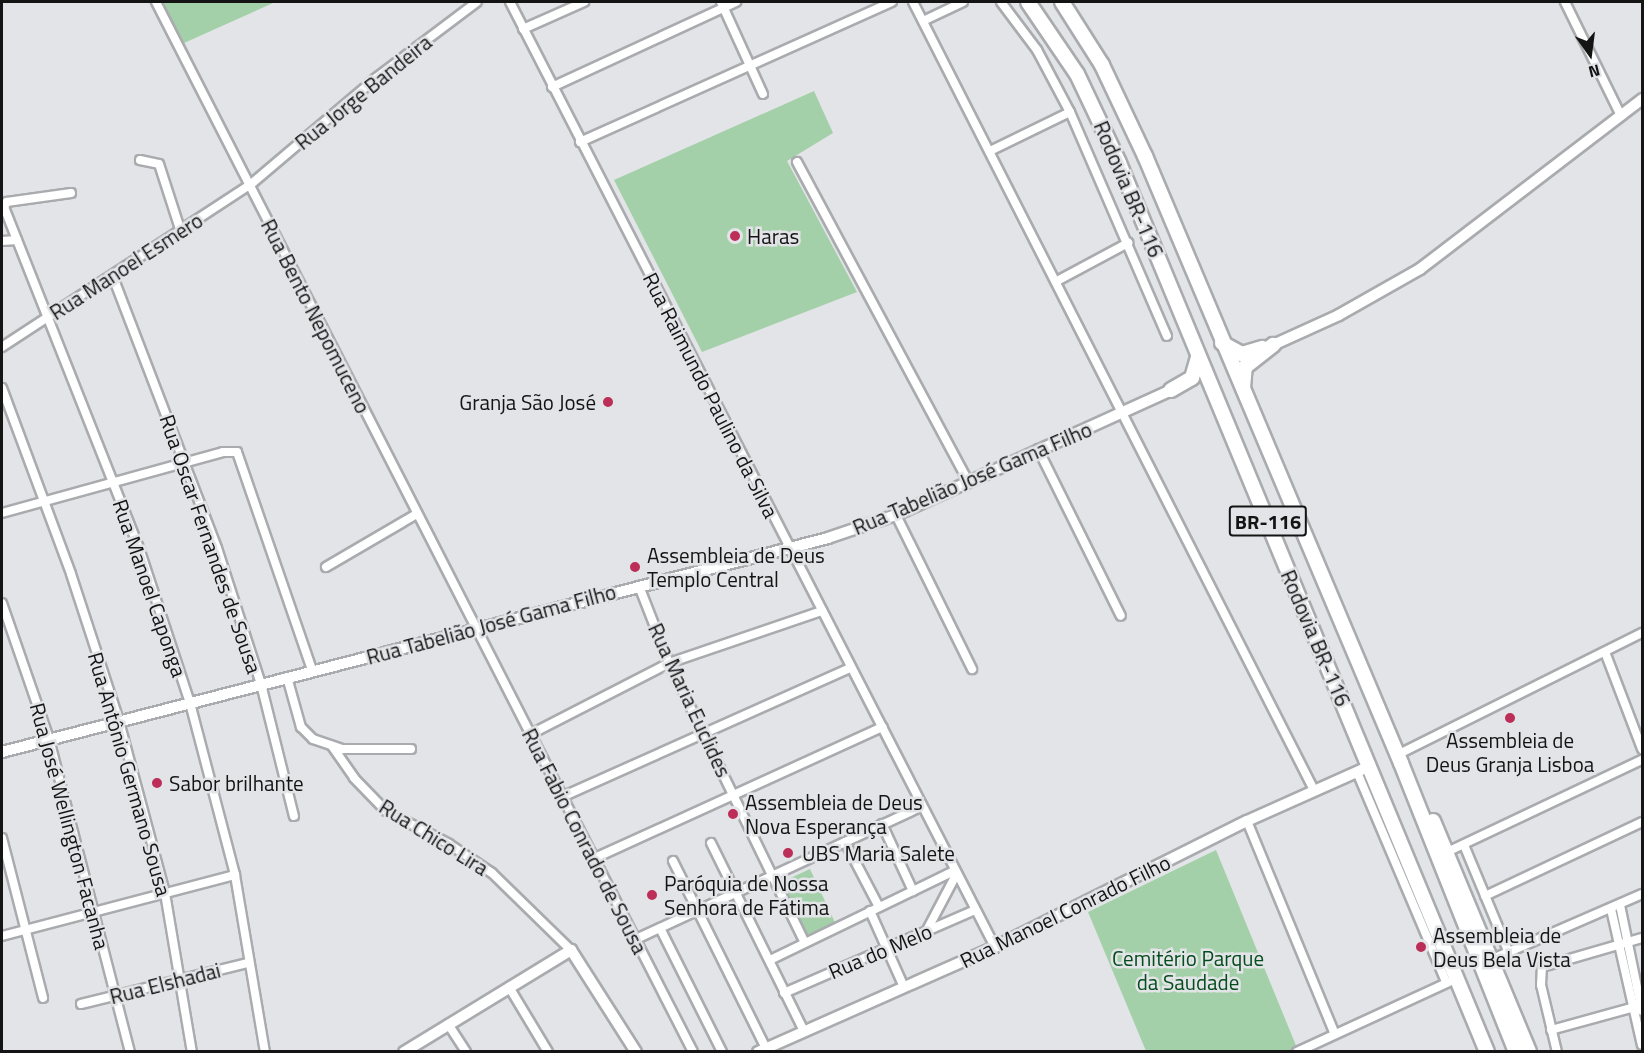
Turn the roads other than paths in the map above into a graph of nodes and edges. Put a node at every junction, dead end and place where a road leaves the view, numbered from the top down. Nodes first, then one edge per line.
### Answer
1 (156, 2) edge
2 (477, 2) edge
3 (510, 2) edge
4 (584, 2) edge
5 (736, 2) edge
6 (892, 2) edge
7 (913, 2) edge
8 (963, 2) edge
9 (1001, 2) edge
10 (1028, 2) edge
11 (1062, 2) edge
12 (1565, 2) edge
13 (723, 4) edge
14 (923, 21) junction
15 (524, 29) junction
16 (750, 66) junction
17 (552, 87) junction
18 (763, 94) dead end
19 (1642, 99) edge
20 (1070, 112) junction
21 (1621, 116) junction
22 (580, 142) junction
23 (990, 151) junction
24 (140, 160) dead end
25 (797, 162) dead end
26 (250, 185) junction
27 (71, 193) dead end
28 (181, 232) junction
29 (17, 240) junction
30 (2, 241) edge
31 (1128, 243) junction
32 (113, 277) junction
33 (1057, 281) junction
34 (47, 317) junction
35 (1167, 336) dead end
36 (1222, 342) junction
37 (1273, 345) junction
38 (2, 347) edge
39 (1198, 354) junction
40 (2, 388) edge
41 (1171, 390) junction
42 (1243, 393) junction
43 (1216, 398) junction
44 (1125, 412) junction
45 (1038, 449) junction
46 (185, 463) junction
47 (968, 481) junction
48 (113, 482) junction
49 (45, 501) junction
50 (2, 513) edge
51 (415, 515) junction
52 (896, 515) junction
53 (791, 548) junction
54 (326, 567) dead end
55 (639, 586) junction
56 (2, 603) edge
57 (822, 611) junction
58 (1121, 616) dead end
59 (477, 630) junction
60 (1642, 633) edge
61 (1605, 652) junction
62 (669, 663) junction
63 (850, 668) junction
64 (972, 669) dead end
65 (312, 670) junction
66 (287, 677) junction
67 (261, 684) junction
68 (190, 703) junction
69 (119, 721) junction
70 (883, 727) junction
71 (703, 731) junction
72 (531, 734) junction
73 (49, 739) junction
74 (332, 746) junction
75 (411, 749) dead end
76 (1642, 750) edge
77 (2, 752) edge
78 (1399, 759) junction
79 (1642, 760) edge
80 (1363, 769) junction
81 (1314, 790) junction
82 (564, 796) junction
83 (735, 796) junction
84 (921, 807) junction
85 (294, 816) dead end
86 (1247, 821) junction
87 (1642, 822) edge
88 (882, 824) junction
89 (2, 838) edge
90 (845, 842) junction
91 (711, 843) dead end
92 (1464, 845) junction
93 (1447, 852) junction
94 (595, 858) junction
95 (673, 861) dead end
96 (955, 873) junction
97 (235, 875) junction
98 (773, 875) junction
99 (914, 891) junction
100 (165, 893) junction
101 (736, 893) junction
102 (1642, 894) edge
103 (1485, 896) junction
104 (1620, 905) junction
105 (879, 907) junction
106 (1611, 909) junction
107 (698, 910) junction
108 (975, 910) junction
109 (95, 911) junction
110 (870, 911) junction
111 (660, 928) junction
112 (25, 929) junction
113 (927, 930) junction
114 (2, 936) edge
115 (1642, 938) edge
116 (634, 940) junction
117 (805, 943) junction
118 (1623, 943) junction
119 (995, 947) junction
120 (886, 948) junction
121 (571, 950) junction
122 (1509, 953) junction
123 (770, 960) junction
124 (1487, 961) junction
125 (248, 963) junction
126 (179, 980) junction
127 (1453, 982) junction
128 (508, 987) junction
129 (904, 987) junction
130 (784, 993) junction
131 (116, 995) junction
132 (43, 998) dead end
133 (81, 1004) dead end
134 (1640, 1007) edge
135 (448, 1024) junction
136 (1551, 1030) junction
137 (804, 1031) junction
138 (1335, 1034) junction
139 (1642, 1045) edge
140 (762, 1050) edge
141 (130, 1052) edge
142 (192, 1052) edge
143 (265, 1052) edge
144 (404, 1052) edge
145 (466, 1052) edge
146 (548, 1052) edge
147 (636, 1052) edge
148 (693, 1052) edge
149 (722, 1052) edge
150 (1297, 1052) edge
151 (1487, 1052) edge
152 (1516, 1052) edge
153 (1529, 1052) edge
154 (1557, 1052) edge

1 - 26 street, Rua Bento Nepomuceno
2 - 26 street, Rua Jorge Bandeira
3 - 15 street, Rua Raimundo Paulino da Silva
4 - 15 street
5 - 13 street
6 - 16 street
7 - 14 street
8 - 14 street
9 - 20 street
10 - 39 highway, Rodovia BR-116 / BR-116
11 - 36 highway, Rodovia BR-116 / BR-116
12 - 21 street
13 - 16 street
13 - 17 street
14 - 23 street
15 - 17 street, Rua Raimundo Paulino da Silva
16 - 18 street
16 - 22 street
17 - 22 street, Rua Raimundo Paulino da Silva
19 - 21 street
20 - 23 street
20 - 31 street
21 - 37 street
22 - 53 street, Rua Raimundo Paulino da Silva
23 - 33 street
24 - 28 street
25 - 47 street
26 - 28 street, Rua Manoel Esmero
26 - 51 street, Rua Bento Nepomuceno
27 - 29 street, Rua Manoel Caponga
28 - 32 street, Rua Manoel Esmero
29 - 30 street
29 - 34 street, Rua Manoel Caponga
31 - 33 street
31 - 35 street
32 - 34 street, Rua Manoel Esmero
32 - 46 street, Rua Oscar Fernandes de Sousa
33 - 44 street
34 - 38 street, Rua Manoel Esmero
34 - 48 street, Rua Manoel Caponga
36 - 37 highway
36 - 42 highway, Rodovia BR-116 / BR-116
37 - 42 highway
39 - 41 highway
39 - 43 highway, Rodovia BR-116 / BR-116
40 - 49 street, Rua Antônio Germano Sousa
41 - 43 highway
41 - 44 street, Rua Tabelião José Gama Filho
42 - 78 highway, Rodovia BR-116 / BR-116
43 - 80 highway, Rodovia BR-116 / BR-116
44 - 45 street, Rua Tabelião José Gama Filho
44 - 81 street
45 - 47 street, Rua Tabelião José Gama Filho
45 - 58 street
46 - 48 street
46 - 65 street
46 - 67 street, Rua Oscar Fernandes de Sousa
47 - 52 street, Rua Tabelião José Gama Filho
48 - 49 street
48 - 68 street, Rua Manoel Caponga
49 - 50 street
49 - 69 street, Rua Antônio Germano Sousa
51 - 54 street
51 - 59 street, Rua Bento Nepomuceno
52 - 53 street, Rua Tabelião José Gama Filho
52 - 64 street
53 - 55 street, Rua Tabelião José Gama Filho
53 - 57 street, Rua Raimundo Paulino da Silva
55 - 59 street, Rua Tabelião José Gama Filho
55 - 62 street, Rua Maria Euclides
56 - 73 street, Rua José Wellington Facanha
57 - 62 street
57 - 63 street, Rua Raimundo Paulino da Silva
59 - 65 street, Rua Tabelião José Gama Filho
59 - 72 street, Rua Fabio Conrado de Sousa
60 - 61 street
61 - 76 street
61 - 78 street
62 - 71 street, Rua Maria Euclides
62 - 72 street
63 - 70 street, Rua Raimundo Paulino da Silva
63 - 71 street
65 - 66 street, Rua Tabelião José Gama Filho
66 - 67 street, Rua Tabelião José Gama Filho
66 - 74 street, Rua Chico Lira
67 - 68 street, Rua Tabelião José Gama Filho
67 - 85 street, Rua Oscar Fernandes de Sousa
68 - 69 street, Rua Tabelião José Gama Filho
68 - 97 street, Rua Manoel Caponga
69 - 73 street, Rua Tabelião José Gama Filho
69 - 100 street, Rua Antônio Germano Sousa
70 - 83 street
70 - 84 street, Rua Raimundo Paulino da Silva
71 - 82 street
71 - 83 street, Rua Maria Euclides
72 - 82 street, Rua Fabio Conrado de Sousa
73 - 77 street, Rua Tabelião José Gama Filho
73 - 109 street, Rua José Wellington Facanha
74 - 75 street
74 - 121 street, Rua Chico Lira
78 - 93 highway
78 - 124 highway, Rodovia BR-116 / BR-116
79 - 92 street
80 - 81 street, Rua Manoel Conrado Filho
80 - 127 highway, Rodovia BR-116 / BR-116
81 - 86 street, Rua Manoel Conrado Filho
82 - 94 street, Rua Fabio Conrado de Sousa
83 - 94 street
83 - 98 street, Rua Maria Euclides
84 - 88 street
84 - 96 street, Rua Raimundo Paulino da Silva
86 - 119 street, Rua Manoel Conrado Filho
86 - 138 street
87 - 103 street
88 - 90 street
88 - 99 street
89 - 112 street
90 - 98 street
90 - 105 street
91 - 101 street
92 - 93 street
92 - 103 street
93 - 124 highway
94 - 116 street, Rua Fabio Conrado de Sousa
95 - 107 street
96 - 99 street
96 - 108 street, Rua Raimundo Paulino da Silva
96 - 113 street
97 - 100 street
97 - 125 street, Rua Manoel Caponga
98 - 101 street
98 - 117 street, Rua Maria Euclides
99 - 105 street
100 - 109 street
100 - 126 street, Rua Antônio Germano Sousa
101 - 107 street
101 - 123 street
102 - 104 street
103 - 122 street
104 - 106 street
104 - 118 street
105 - 110 street
106 - 118 street
106 - 122 street
107 - 111 street
107 - 140 street
108 - 113 street, Rua do Melo
108 - 119 street, Rua Raimundo Paulino da Silva
109 - 112 street
109 - 131 street, Rua José Wellington Facanha
110 - 117 street
110 - 120 street
111 - 116 street
111 - 149 street
112 - 114 street
112 - 132 street
113 - 120 street, Rua do Melo
115 - 118 street
116 - 148 street, Rua Fabio Conrado de Sousa
117 - 123 street
118 - 134 street
118 - 136 street
119 - 129 street, Rua Manoel Conrado Filho
120 - 129 street
120 - 130 street, Rua do Melo
121 - 128 street
121 - 147 street, Rua Chico Lira
122 - 124 street
123 - 130 street
124 - 152 highway, Rodovia BR-116 / BR-116
124 - 153 highway
125 - 126 street, Rua Elshadai
125 - 143 street, Rua Manoel Caponga
126 - 131 street, Rua Elshadai
126 - 142 street, Rua Antônio Germano Sousa
127 - 138 street
127 - 151 highway, Rodovia BR-116 / BR-116
128 - 135 street
128 - 146 street
129 - 137 street, Rua Manoel Conrado Filho
130 - 137 street
131 - 133 street, Rua Elshadai
131 - 141 street, Rua José Wellington Facanha
134 - 136 street
134 - 139 street
135 - 144 street
135 - 145 street
136 - 154 street
137 - 140 street, Rua Manoel Conrado Filho
138 - 150 street

